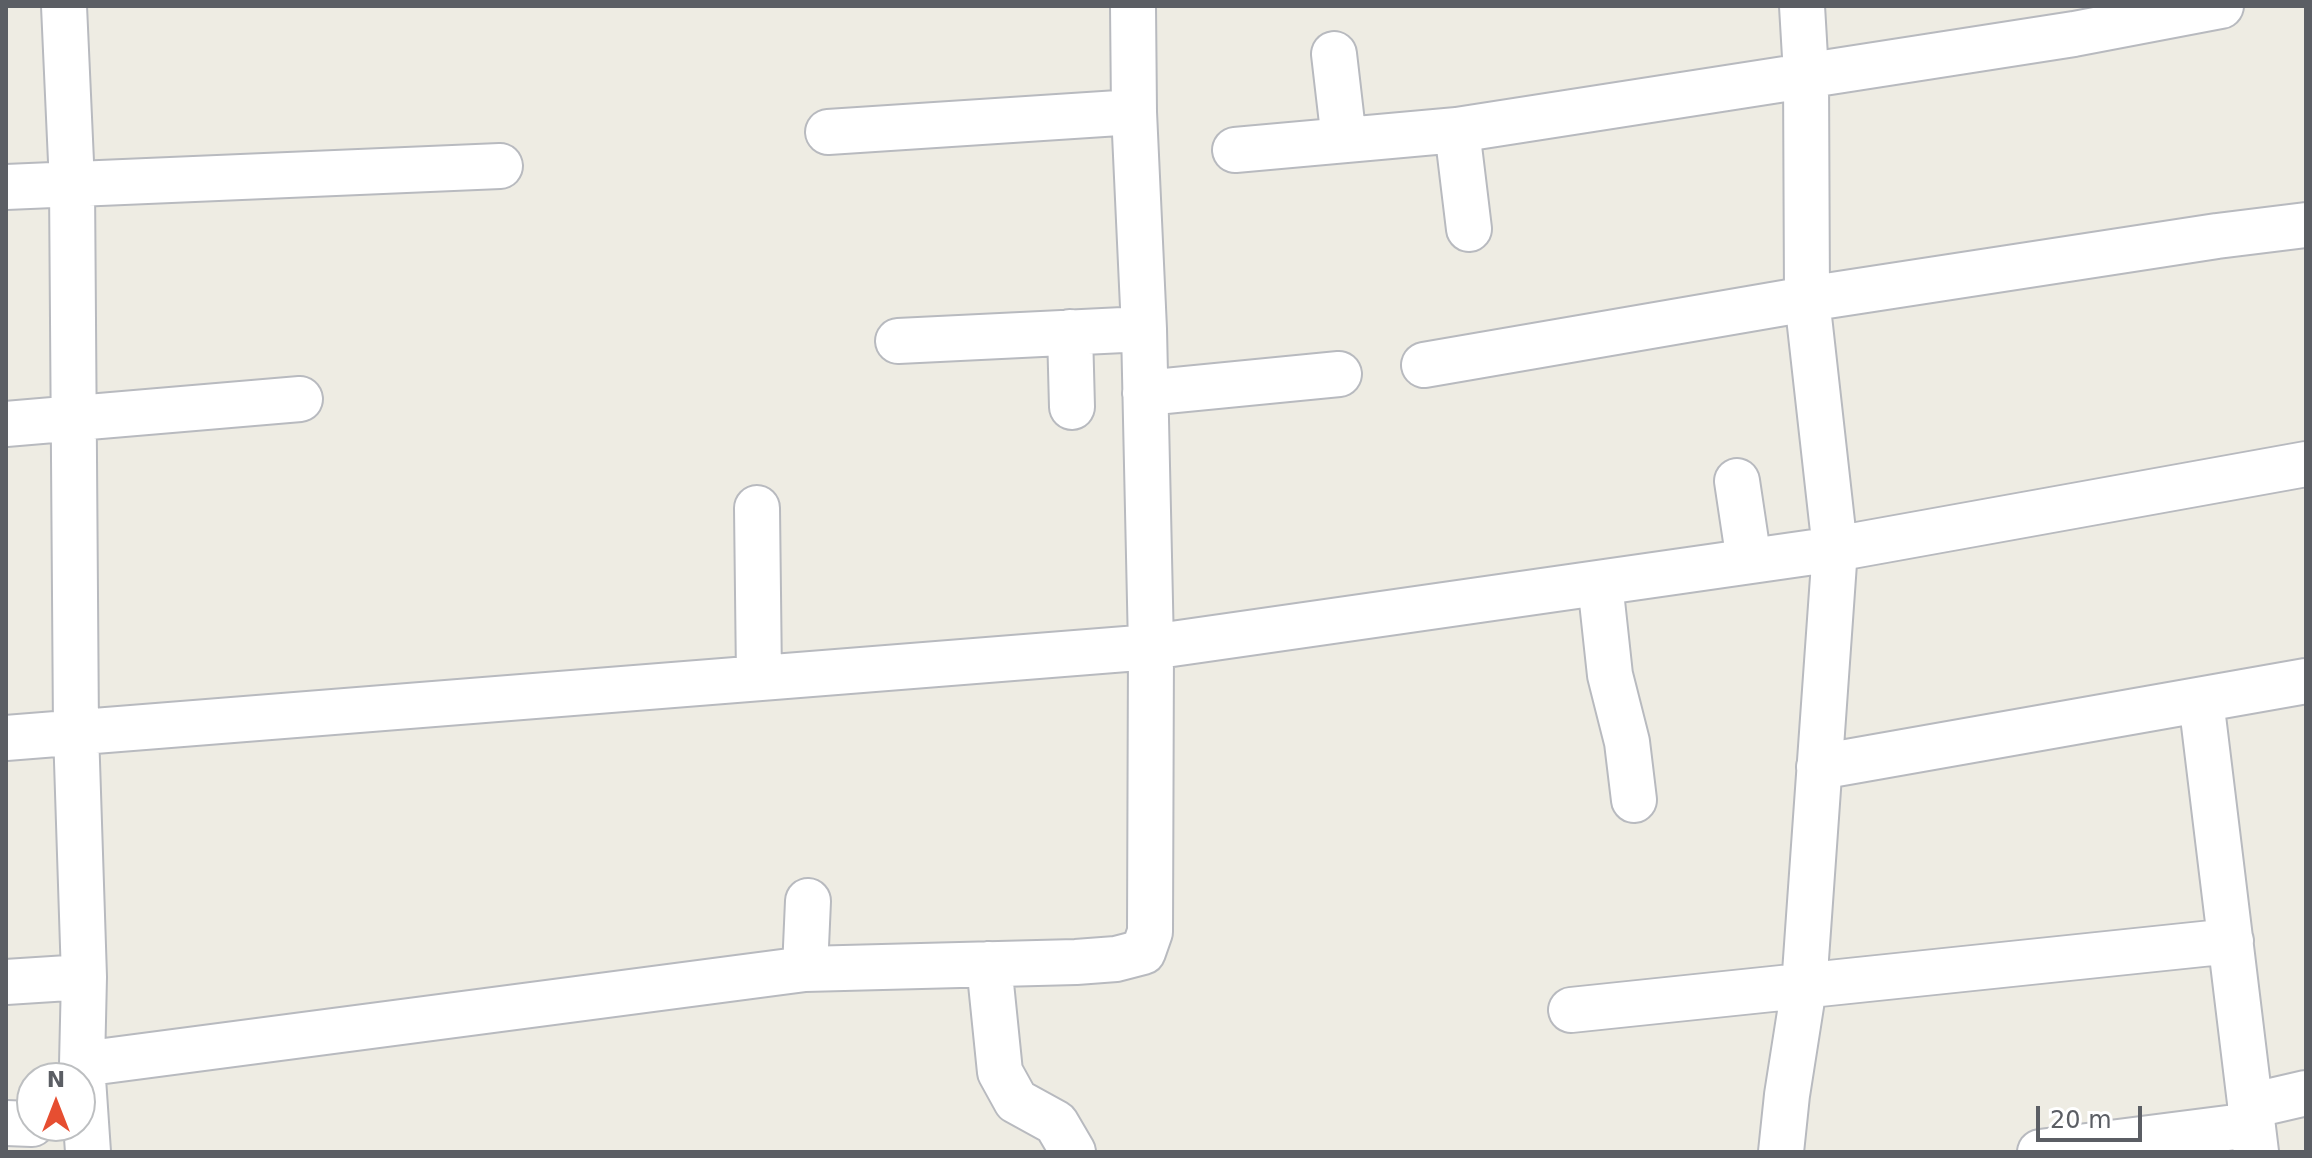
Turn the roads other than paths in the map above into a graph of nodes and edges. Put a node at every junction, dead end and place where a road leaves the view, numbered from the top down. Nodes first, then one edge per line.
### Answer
1 (64, 6) edge
2 (1133, 6) edge
3 (1802, 6) edge
4 (2221, 6) edge
5 (1334, 54) dead end
6 (1806, 74) junction
7 (1134, 112) junction
8 (1457, 130) junction
9 (828, 132) dead end
10 (1344, 140) junction
11 (1235, 150) dead end
12 (500, 166) dead end
13 (72, 184) junction
14 (6, 187) edge
15 (2306, 225) edge
16 (1469, 229) dead end
17 (1807, 299) junction
18 (1144, 329) junction
19 (1070, 332) junction
20 (898, 341) dead end
21 (1424, 365) dead end
22 (1339, 374) dead end
23 (1145, 393) junction
24 (300, 399) dead end
25 (1072, 407) dead end
26 (73, 418) junction
27 (6, 424) edge
28 (2306, 464) edge
29 (1737, 481) dead end
30 (757, 508) dead end
31 (1835, 549) junction
32 (1749, 561) junction
33 (1600, 583) junction
34 (1151, 647) junction
35 (759, 678) junction
36 (2306, 681) edge
37 (2201, 700) junction
38 (76, 731) junction
39 (6, 738) edge
40 (1819, 767) junction
41 (1634, 800) dead end
42 (808, 901) dead end
43 (2231, 941) junction
44 (989, 964) junction
45 (805, 969) junction
46 (84, 977) junction
47 (6, 982) edge
48 (1804, 987) junction
49 (1571, 1010) dead end
50 (82, 1062) edge
51 (96, 1062) edge
52 (2306, 1093) edge
53 (2252, 1128) edge
54 (1073, 1152) edge
55 (1781, 1152) edge
56 (2040, 1152) edge

1 - 13 street
2 - 7 street
3 - 6 street
4 - 6 street
5 - 10 street
6 - 8 street
6 - 17 street
7 - 9 street
7 - 18 street
8 - 10 street
8 - 16 street
10 - 11 street
12 - 13 street
13 - 14 street
13 - 26 street
15 - 17 street
17 - 21 street
17 - 31 street
18 - 19 street
18 - 23 street
19 - 20 street
19 - 25 street
22 - 23 street
23 - 34 street
24 - 26 street
26 - 27 street
26 - 38 street
28 - 31 street
29 - 32 street
30 - 35 street
31 - 32 street
31 - 40 street
32 - 33 street
33 - 34 street
33 - 41 street
34 - 35 street
34 - 44 street
35 - 38 street
36 - 37 street
37 - 40 street
37 - 43 street
38 - 39 street
38 - 46 street
40 - 48 street
42 - 45 street
43 - 48 street
43 - 53 street
44 - 45 street
44 - 54 street
45 - 51 street
46 - 47 street
46 - 50 street
48 - 49 street
48 - 55 street
52 - 53 street
53 - 56 street

